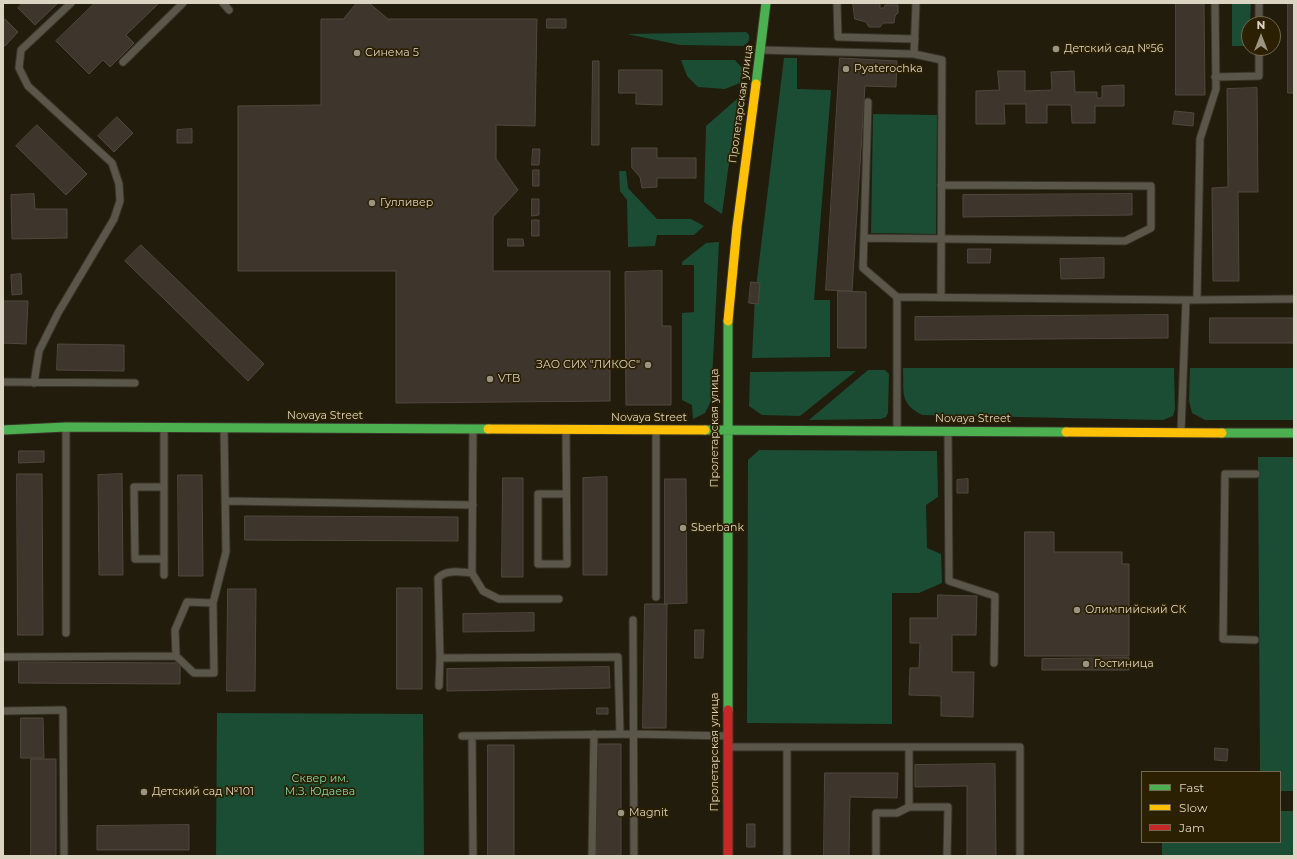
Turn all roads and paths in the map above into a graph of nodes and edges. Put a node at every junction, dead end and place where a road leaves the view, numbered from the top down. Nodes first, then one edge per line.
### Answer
1 (71, 3) edge
2 (183, 3) edge
3 (223, 3) edge
4 (766, 3) edge
5 (837, 3) edge
6 (916, 3) edge
7 (1215, 3) edge
8 (1260, 3) edge
9 (228, 10) dead end
10 (1259, 16) edge
11 (915, 39) junction
12 (760, 50) junction
13 (914, 54) junction
14 (1259, 56) edge
15 (123, 62) dead end
16 (1215, 77) junction
17 (868, 102) dead end
18 (941, 185) junction
19 (864, 238) junction
20 (941, 239) junction
21 (897, 297) junction
22 (941, 297) junction
23 (1197, 299) junction
24 (1294, 299) edge
25 (1186, 300) junction
26 (3, 382) edge
27 (34, 383) junction
28 (135, 383) dead end
29 (66, 427) junction
30 (164, 428) junction
31 (224, 428) junction
32 (566, 429) junction
33 (3, 430) edge
34 (473, 430) junction
35 (656, 430) junction
36 (727, 430) junction
37 (897, 431) junction
38 (948, 432) junction
39 (1181, 432) junction
40 (1294, 433) edge
41 (1256, 474) dead end
42 (164, 487) junction
43 (566, 494) junction
44 (225, 501) junction
45 (473, 505) junction
46 (164, 559) junction
47 (472, 573) junction
48 (164, 575) dead end
49 (656, 597) dead end
50 (559, 599) dead end
51 (213, 603) junction
52 (633, 620) dead end
53 (66, 633) dead end
54 (1255, 640) dead end
55 (176, 656) junction
56 (3, 657) edge
57 (440, 658) junction
58 (994, 663) dead end
59 (439, 686) dead end
60 (3, 711) edge
61 (594, 734) junction
62 (620, 734) junction
63 (635, 734) junction
64 (462, 736) dead end
65 (472, 736) junction
66 (727, 736) junction
67 (727, 747) junction
68 (787, 747) junction
69 (909, 747) junction
70 (909, 806) junction
71 (64, 856) edge
72 (473, 856) edge
73 (592, 856) edge
74 (634, 856) edge
75 (728, 856) edge
76 (787, 856) edge
77 (876, 856) edge
78 (948, 856) edge
79 (1020, 856) edge

1 - 27 lane
2 - 15 lane
3 - 9 lane
4 - 12 main road, Пролетарская улица
5 - 11 lane
6 - 11 lane
7 - 16 lane
8 - 10 lane
11 - 13 lane
12 - 13 lane
12 - 36 main road, Пролетарская улица
13 - 18 lane
14 - 16 lane
16 - 23 lane
17 - 19 lane
18 - 20 lane
18 - 20 lane
19 - 20 lane
19 - 21 lane
20 - 22 lane
21 - 22 lane
21 - 37 lane
22 - 25 lane
23 - 24 lane
23 - 25 lane
25 - 39 lane
26 - 27 lane
27 - 28 lane
29 - 30 main road, Novaya Street
29 - 33 main road, Novaya Street
29 - 53 lane
30 - 31 main road, Novaya Street
30 - 42 lane
31 - 34 main road, Novaya Street
31 - 44 lane
32 - 34 main road, Novaya Street
32 - 35 main road, Novaya Street
32 - 43 lane
34 - 45 lane
35 - 36 main road, Novaya Street
35 - 49 lane
36 - 37 main road, Novaya Street
36 - 66 main road, Пролетарская улица
37 - 38 main road, Novaya Street
38 - 39 main road, Novaya Street
38 - 58 lane
39 - 40 main road, Novaya Street
41 - 54 lane
42 - 46 lane
42 - 46 lane
43 - 43 lane
44 - 45 lane
44 - 51 lane
45 - 47 lane
46 - 48 lane
47 - 50 lane
47 - 57 lane
51 - 55 lane
51 - 55 lane
52 - 63 lane
55 - 56 lane
57 - 59 lane
57 - 62 lane
60 - 71 lane
61 - 62 lane
61 - 65 lane
61 - 73 lane
62 - 63 lane
63 - 66 lane
63 - 74 lane
64 - 65 lane
65 - 72 lane
66 - 67 main road, Пролетарская улица
67 - 68 lane
67 - 75 main road, Пролетарская улица
68 - 69 lane
68 - 76 lane
69 - 70 lane
69 - 79 lane
70 - 77 lane
70 - 78 lane

